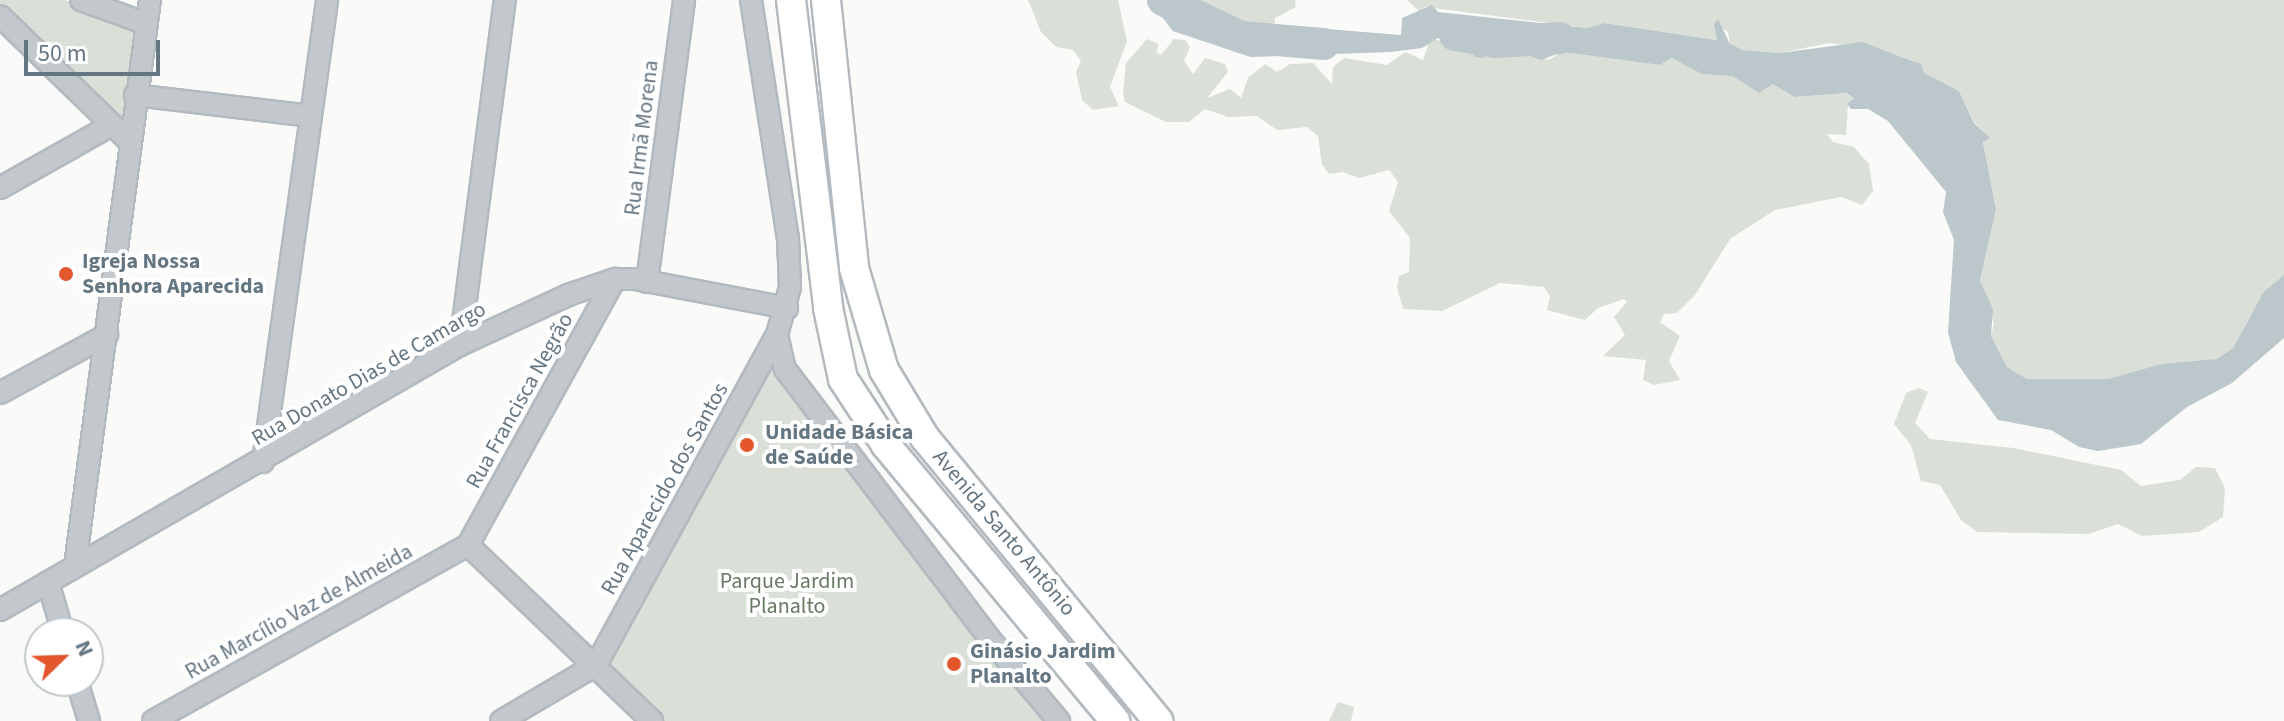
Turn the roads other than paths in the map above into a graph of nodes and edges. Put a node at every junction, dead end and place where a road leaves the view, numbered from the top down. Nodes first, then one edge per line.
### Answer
1 (81, 0) edge
2 (150, 0) edge
3 (327, 0) edge
4 (505, 0) edge
5 (684, 0) edge
6 (751, 0) edge
7 (791, 0) edge
8 (826, 0) edge
9 (0, 16) edge
10 (147, 24) junction
11 (135, 95) junction
12 (310, 116) junction
13 (110, 126) junction
14 (128, 140) junction
15 (0, 188) edge
16 (615, 279) junction
17 (647, 282) junction
18 (787, 308) junction
19 (107, 335) junction
20 (777, 335) junction
21 (460, 345) junction
22 (0, 393) edge
23 (263, 462) junction
24 (468, 545) junction
25 (75, 566) junction
26 (48, 582) junction
27 (0, 610) edge
28 (58, 617) edge
29 (596, 665) junction
30 (82, 697) edge
31 (89, 721) edge
32 (153, 721) edge
33 (501, 721) edge
34 (652, 721) edge
35 (1059, 721) edge
36 (1115, 721) edge
37 (1158, 721) edge

1 - 10 street
2 - 10 street
3 - 12 street
4 - 21 street
5 - 17 street, Rua Irmã Morena
6 - 18 street, Rua Aparecido dos Santos
7 - 36 street, Avenida Santo Antônio
8 - 37 street, Avenida Santo Antônio
9 - 13 street
10 - 11 street
11 - 12 street
11 - 14 street
12 - 23 street
13 - 14 street
13 - 15 street
14 - 19 street
16 - 17 street, Rua Donato Dias de Camargo
16 - 21 street, Rua Donato Dias de Camargo
16 - 24 street, Rua Francisca Negrão
17 - 18 street, Rua Donato Dias de Camargo
18 - 20 street, Rua Aparecido dos Santos
19 - 22 street
19 - 25 street
20 - 29 street, Rua Aparecido dos Santos
20 - 35 street
21 - 23 street, Rua Donato Dias de Camargo
23 - 25 street, Rua Donato Dias de Camargo
24 - 29 street
24 - 32 street, Rua Marcílio Vaz de Almeida
25 - 26 street, Rua Donato Dias de Camargo
26 - 27 street, Rua Donato Dias de Camargo
26 - 28 street
29 - 33 street
29 - 34 street
30 - 31 street

